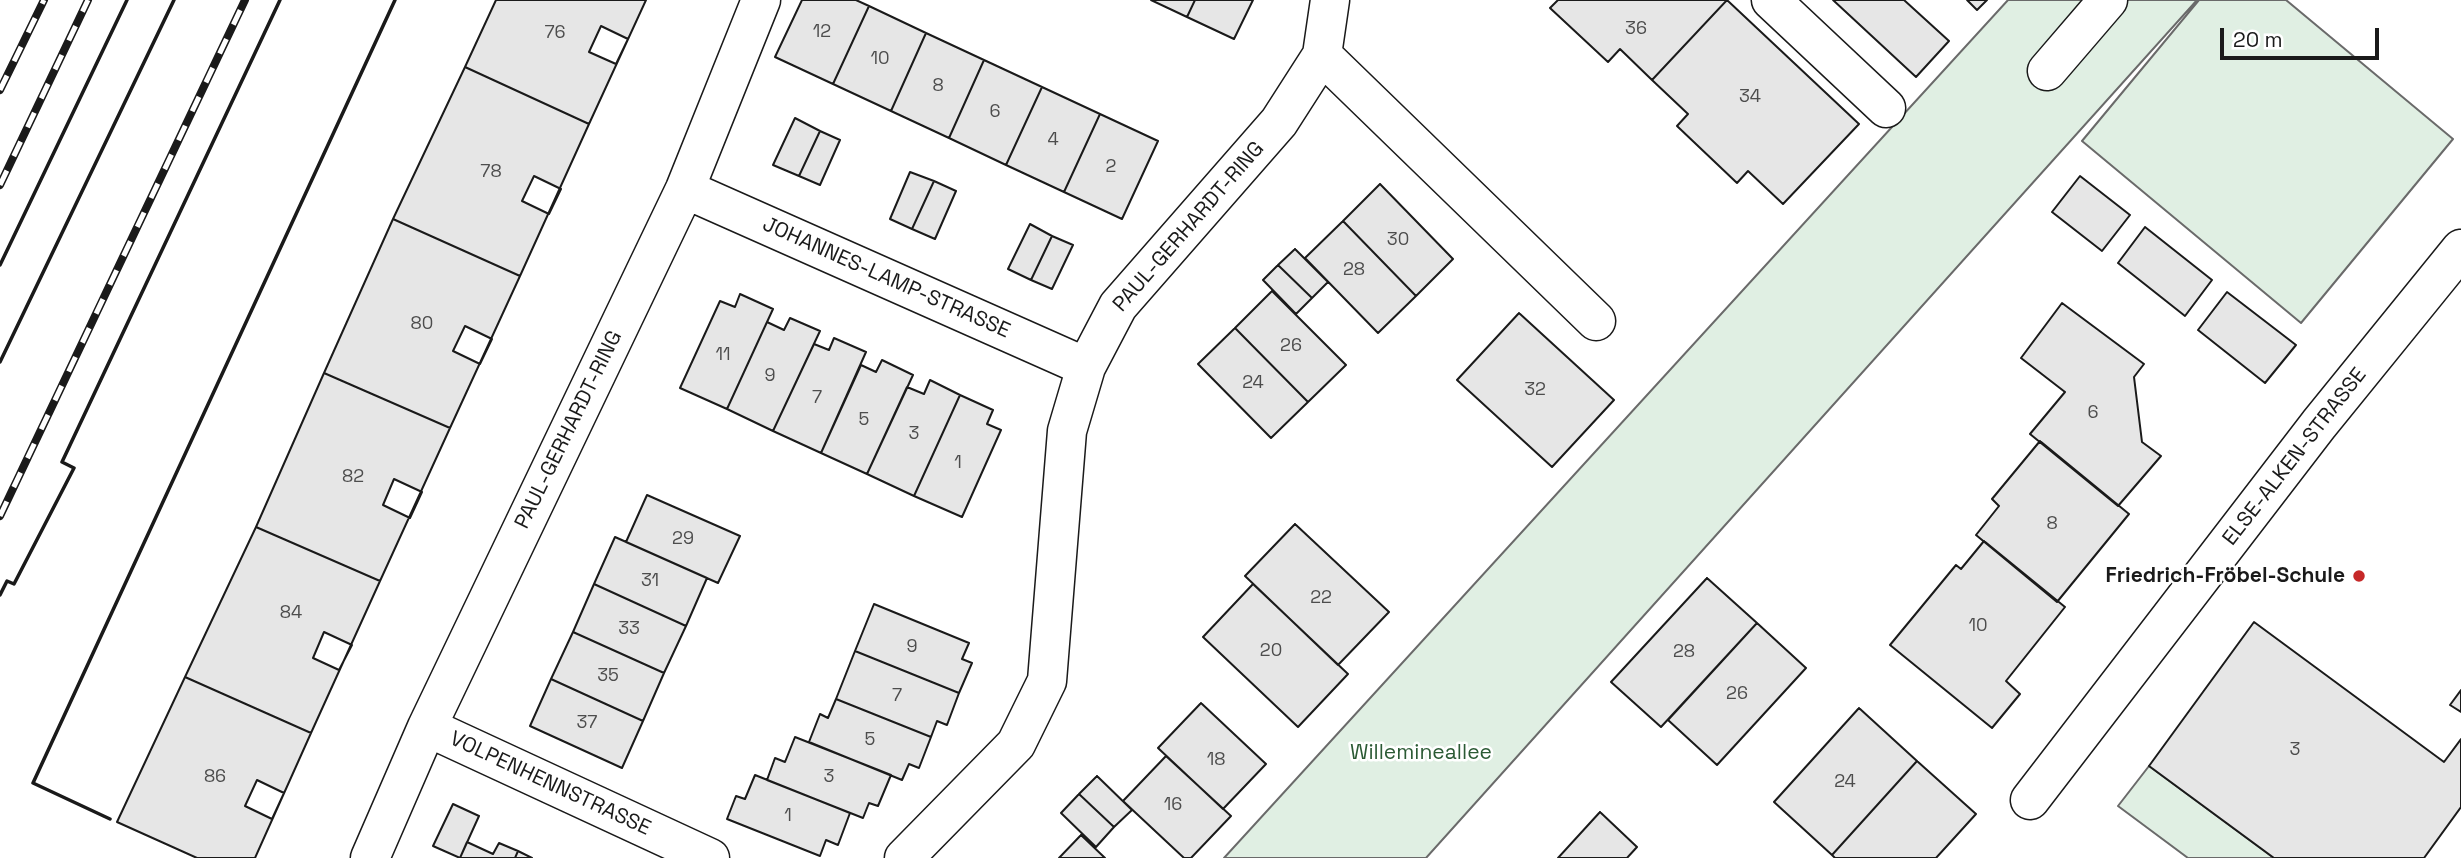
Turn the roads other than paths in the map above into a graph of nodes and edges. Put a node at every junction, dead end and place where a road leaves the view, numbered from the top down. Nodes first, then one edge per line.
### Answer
1 (761, 0) edge
2 (1330, 0) edge
3 (1771, 0) edge
4 (2108, 0) edge
5 (1322, 55) junction
6 (2047, 71) dead end
7 (1886, 108) dead end
8 (685, 189) junction
9 (2461, 248) edge
10 (1596, 321) dead end
11 (1086, 367) junction
12 (427, 727) junction
13 (2030, 800) dead end
14 (370, 858) edge
15 (710, 858) edge
16 (904, 858) edge

1 - 8 street, PAUL-GERHARDT-RING
2 - 5 street, PAUL-GERHARDT-RING
3 - 7 street
4 - 6 street
5 - 10 street
5 - 11 street, PAUL-GERHARDT-RING
8 - 11 street, JOHANNES-LAMP-STRASSE
8 - 12 street, PAUL-GERHARDT-RING
9 - 13 street, ELSE-ALKEN-STRASSE
11 - 16 street, PAUL-GERHARDT-RING
12 - 14 street, PAUL-GERHARDT-RING
12 - 15 street, VOLPENHENNSTRASSE

